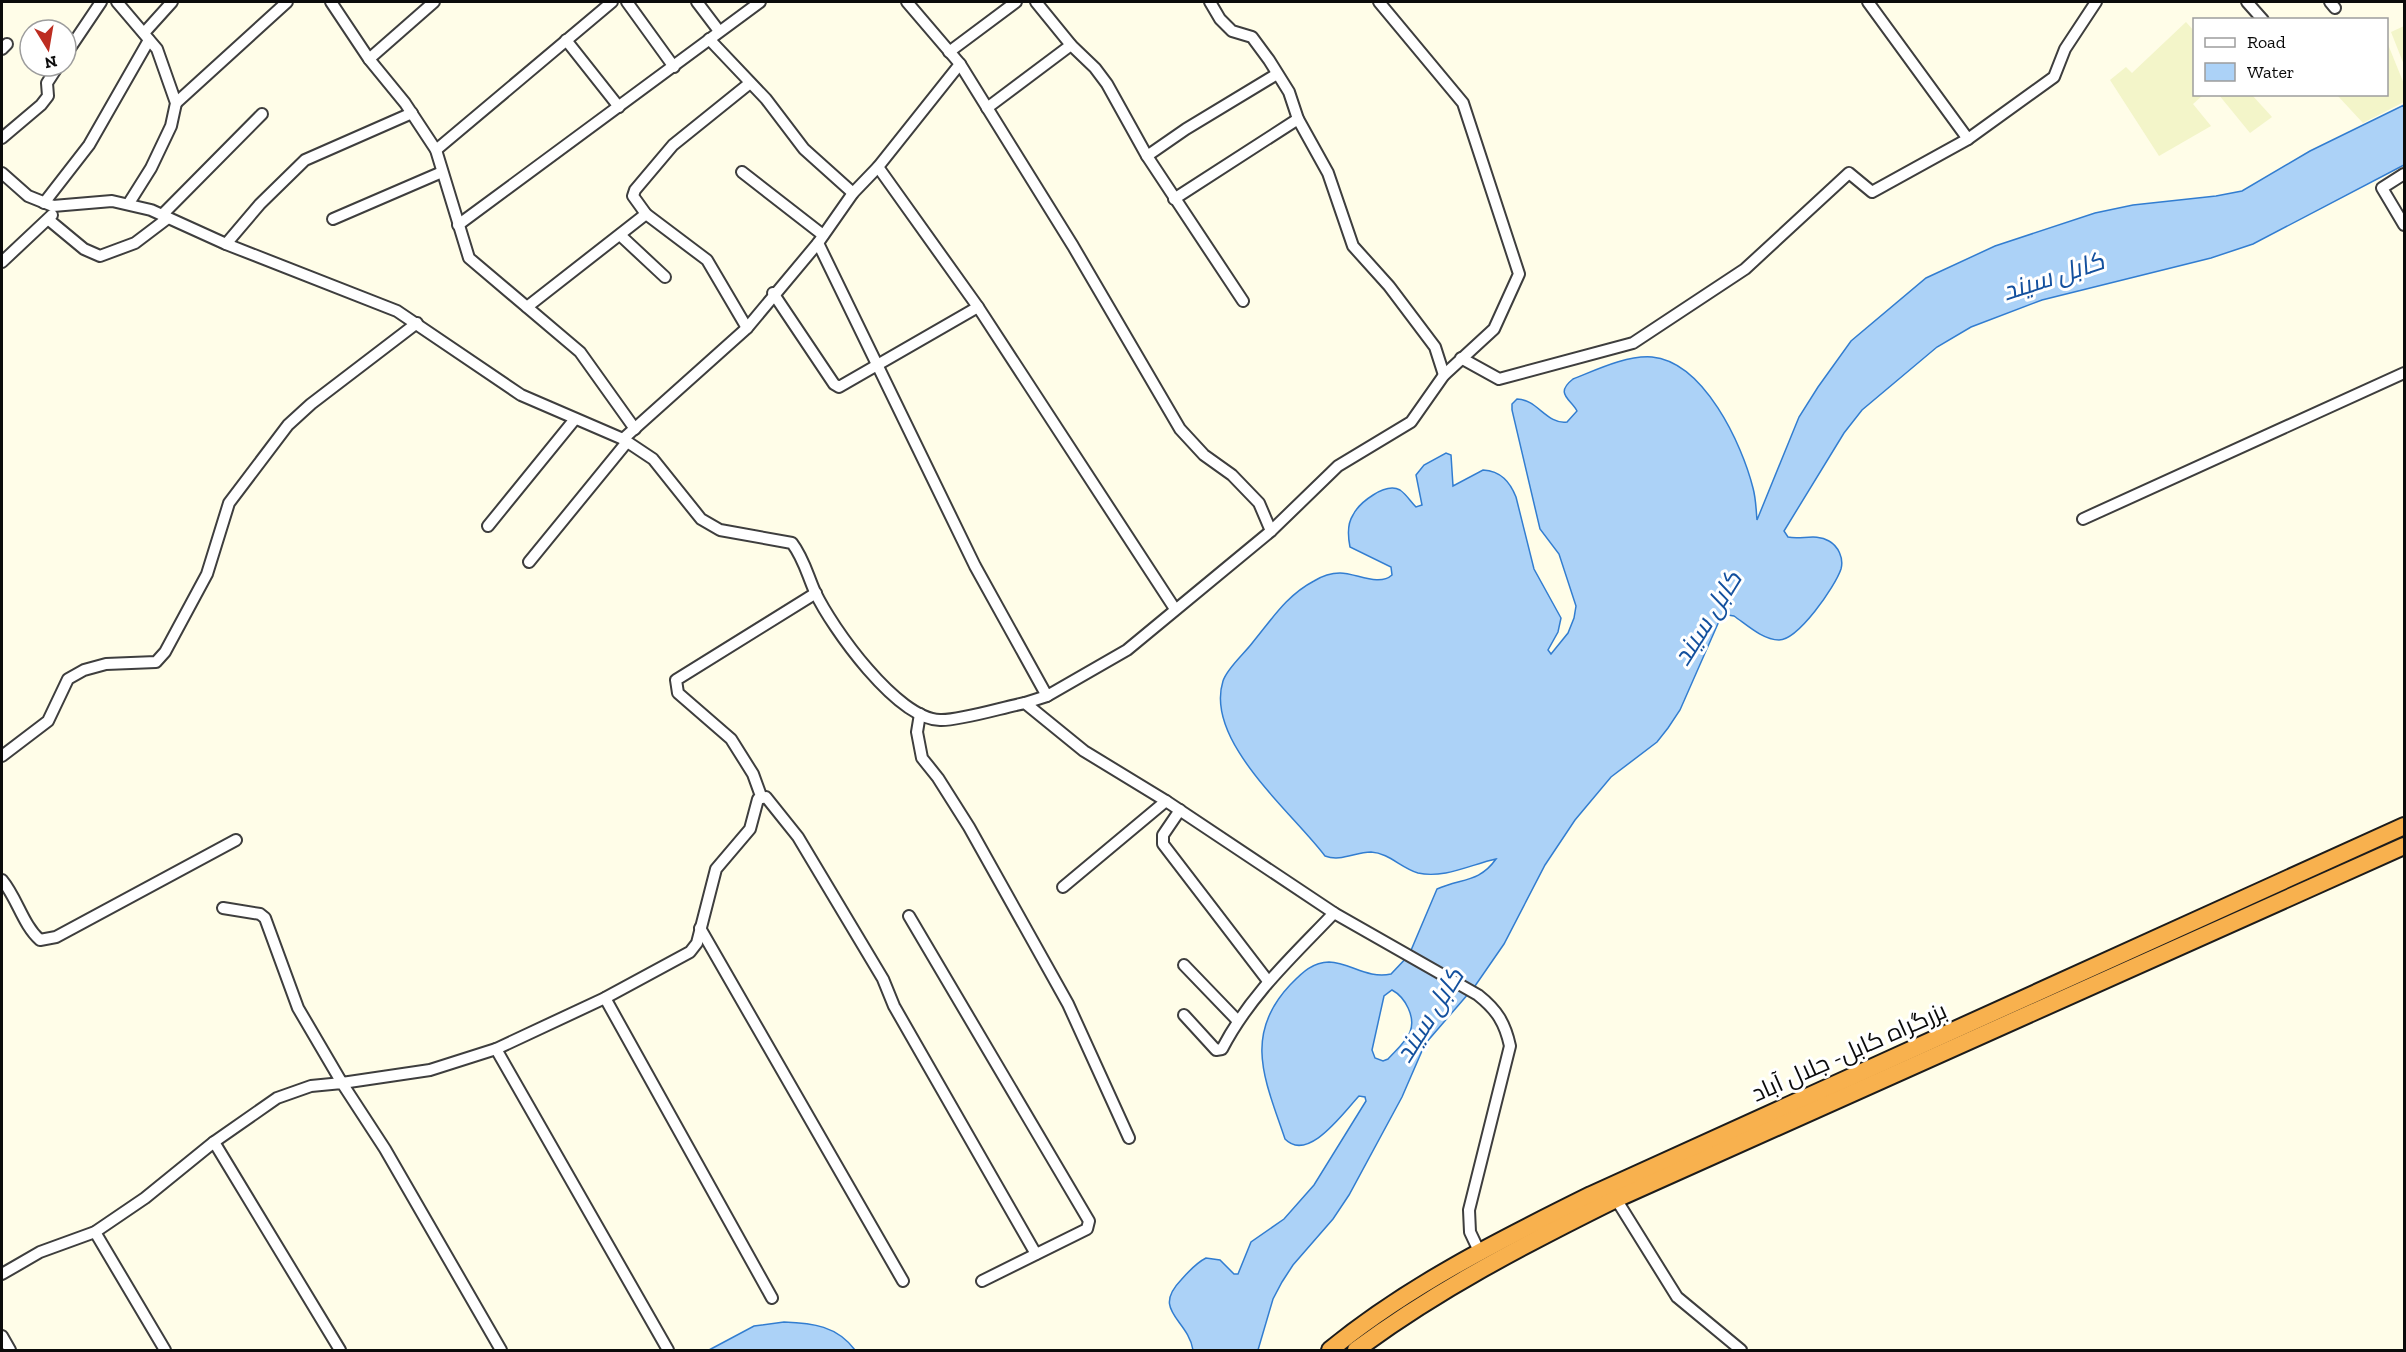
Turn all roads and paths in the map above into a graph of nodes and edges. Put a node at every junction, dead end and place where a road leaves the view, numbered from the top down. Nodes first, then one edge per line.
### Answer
1 (100, 2) edge
2 (117, 2) edge
3 (172, 2) edge
4 (287, 2) edge
5 (331, 2) edge
6 (434, 2) edge
7 (612, 2) edge
8 (627, 2) edge
9 (698, 2) edge
10 (760, 2) edge
11 (907, 2) edge
12 (1016, 2) edge
13 (1036, 2) edge
14 (1210, 2) edge
15 (1379, 2) edge
16 (1868, 2) edge
17 (2096, 2) edge
18 (2247, 2) edge
19 (2261, 18) edge
20 (719, 31) junction
21 (78, 36) edge
22 (146, 37) junction
23 (709, 39) junction
24 (566, 40) junction
25 (1071, 45) junction
26 (949, 52) junction
27 (369, 59) junction
28 (960, 64) junction
29 (674, 67) junction
30 (1278, 74) junction
31 (50, 78) edge
32 (750, 83) junction
33 (176, 103) junction
34 (619, 107) junction
35 (987, 108) junction
36 (412, 113) junction
37 (262, 114) dead end
38 (1298, 119) junction
39 (2, 138) edge
40 (1968, 139) junction
41 (436, 150) junction
42 (1147, 156) junction
43 (878, 166) junction
44 (2, 172) edge
45 (442, 172) junction
46 (742, 172) dead end
47 (2404, 174) edge
48 (853, 193) junction
49 (1174, 199) junction
50 (129, 203) junction
51 (49, 204) junction
52 (646, 214) junction
53 (165, 216) junction
54 (333, 219) dead end
55 (49, 220) junction
56 (458, 225) junction
57 (2404, 225) edge
58 (620, 235) junction
59 (820, 239) junction
60 (226, 244) junction
61 (2, 261) edge
62 (665, 277) dead end
63 (773, 293) junction
64 (1243, 301) dead end
65 (527, 307) junction
66 (978, 307) junction
67 (417, 323) junction
68 (747, 328) junction
69 (1461, 358) junction
70 (879, 366) junction
71 (2404, 373) edge
72 (1444, 375) junction
73 (575, 419) junction
74 (635, 429) junction
75 (625, 441) junction
76 (2083, 519) dead end
77 (488, 526) dead end
78 (1271, 531) junction
79 (529, 562) dead end
80 (816, 593) junction
81 (1175, 609) junction
82 (1047, 696) junction
83 (1025, 703) junction
84 (920, 714) junction
85 (2, 756) edge
86 (761, 796) junction
87 (1166, 801) junction
88 (1180, 810) junction
89 (2404, 826) edge
90 (236, 840) dead end
91 (2404, 846) edge
92 (2, 880) edge
93 (1063, 887) dead end
94 (223, 908) dead end
95 (1334, 913) junction
96 (909, 916) dead end
97 (700, 928) junction
98 (2167, 944) junction
99 (1184, 964) dead end
100 (1268, 981) junction
101 (605, 998) junction
102 (1184, 1014) dead end
103 (1237, 1020) junction
104 (496, 1049) junction
105 (342, 1083) junction
106 (1129, 1138) dead end
107 (214, 1142) junction
108 (1650, 1176) junction
109 (1616, 1199) junction
110 (1594, 1202) junction
111 (94, 1232) junction
112 (1511, 1243) junction
113 (1479, 1251) junction
114 (1036, 1254) junction
115 (2, 1274) edge
116 (903, 1281) dead end
117 (982, 1281) dead end
118 (772, 1298) dead end
119 (2, 1336) edge
120 (10, 1350) edge
121 (165, 1350) edge
122 (340, 1350) edge
123 (501, 1350) edge
124 (669, 1350) edge
125 (1330, 1350) edge
126 (1356, 1350) edge
127 (1741, 1350) edge

1 - 21 street
2 - 22 street
3 - 22 street
4 - 33 street
5 - 27 street
6 - 27 street
7 - 24 street
8 - 29 street
9 - 20 street
10 - 20 street
11 - 26 street
12 - 26 street
13 - 25 street
14 - 30 street
15 - 69 street
16 - 40 street
17 - 40 street
18 - 19 street
20 - 23 street
22 - 33 street
22 - 51 street
23 - 29 street
23 - 32 street
24 - 34 street
24 - 41 street
25 - 35 street
25 - 42 street
26 - 28 street
27 - 36 street
28 - 35 street
28 - 43 street
29 - 34 street
30 - 38 street
30 - 42 street
31 - 39 street
32 - 48 street
32 - 52 street
33 - 50 street
34 - 56 street
35 - 78 street
36 - 41 street
36 - 60 street
37 - 53 street
38 - 49 street
38 - 72 street
40 - 69 street
41 - 45 street
42 - 49 street
43 - 48 street
43 - 66 street
44 - 51 street
45 - 54 street
45 - 56 street
46 - 59 street
47 - 57 street
48 - 59 street
49 - 64 street
50 - 51 street
50 - 53 street
51 - 55 street
52 - 58 street
52 - 68 street
53 - 55 street
53 - 60 street
55 - 61 street
56 - 65 street
58 - 62 street
58 - 65 street
59 - 63 street
59 - 70 street
60 - 67 street
63 - 68 street
63 - 70 street
65 - 74 street
66 - 70 street
66 - 81 street
67 - 73 street
67 - 85 street
68 - 74 street
69 - 72 street
70 - 82 street
71 - 76 street
72 - 78 street
73 - 75 street
73 - 77 street
74 - 75 street
75 - 79 street
75 - 80 street
78 - 81 street
80 - 84 street
80 - 86 street
81 - 82 street
82 - 83 street
83 - 84 street
83 - 87 street
84 - 106 street
86 - 97 street
86 - 114 street
87 - 88 street
87 - 93 street
88 - 95 street
88 - 100 street
89 - 98 highway, بزرگراه کابل- جلال آباد
90 - 92 street
91 - 98 highway, بزرگراه کابل- جلال آباد
94 - 105 street
95 - 100 street
95 - 113 street
96 - 114 street
97 - 101 street
97 - 116 street
98 - 108 highway, بزرگراه کابل- جلال آباد
99 - 103 street
100 - 103 street
101 - 104 street
101 - 118 street
102 - 103 street
104 - 105 street
104 - 124 street
105 - 107 street
105 - 123 street
107 - 111 street
107 - 122 street
108 - 109 highway, بزرگراه کابل- جلال آباد
108 - 110 highway, بزرگراه کابل- جلال آباد
109 - 110 highway, بزرگراه کابل- جلال آباد
109 - 127 street
110 - 112 highway, بزرگراه کابل- جلال آباد
111 - 115 street
111 - 121 street
112 - 113 highway, بزرگراه کابل- جلال آباد
112 - 126 highway, بزرگراه کابل- جلال آباد
113 - 125 highway, بزرگراه کابل- جلال آباد
114 - 117 street
119 - 120 street

